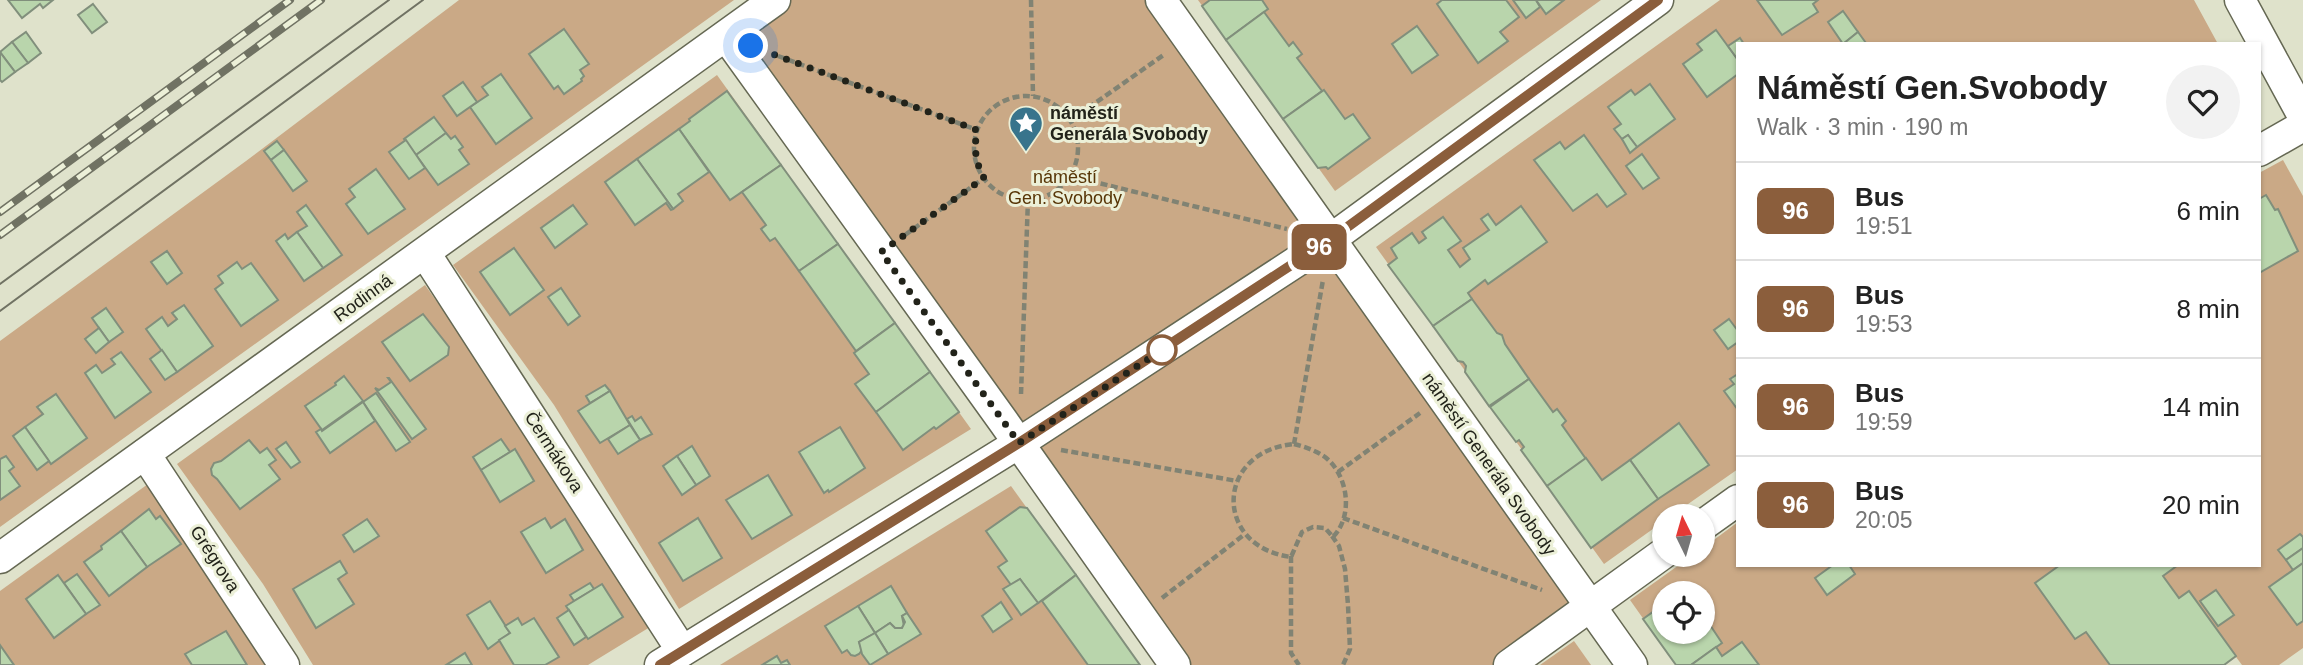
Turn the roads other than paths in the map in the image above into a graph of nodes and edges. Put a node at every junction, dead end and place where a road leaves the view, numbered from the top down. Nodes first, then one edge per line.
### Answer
1 (775, 0) edge
2 (1161, 0) edge
3 (1658, 0) edge
4 (2240, 0) edge
5 (726, 36) junction
6 (2303, 116) edge
7 (2303, 126) edge
8 (2261, 150) edge
9 (1331, 239) junction
10 (425, 253) junction
11 (1019, 443) junction
12 (145, 454) junction
13 (1736, 501) edge
14 (1715, 516) edge
15 (0, 558) edge
16 (1652, 561) edge
17 (1589, 607) junction
18 (671, 658) edge
19 (284, 665) edge
20 (1175, 665) edge
21 (1509, 665) edge
22 (1632, 665) edge

1 - 5 street
2 - 9 street, náměstí Generála Svobody
3 - 9 street
4 - 6 street
5 - 10 street, Rodinná
5 - 11 street
7 - 8 street
9 - 11 street
9 - 17 street, náměstí Generála Svobody
10 - 12 street, Rodinná
10 - 18 street, Čermákova
11 - 18 street
11 - 20 street
12 - 15 street, Rodinná
12 - 19 street, Grégrova
13 - 14 street
16 - 17 street
17 - 21 street
17 - 22 street, náměstí Generála Svobody

